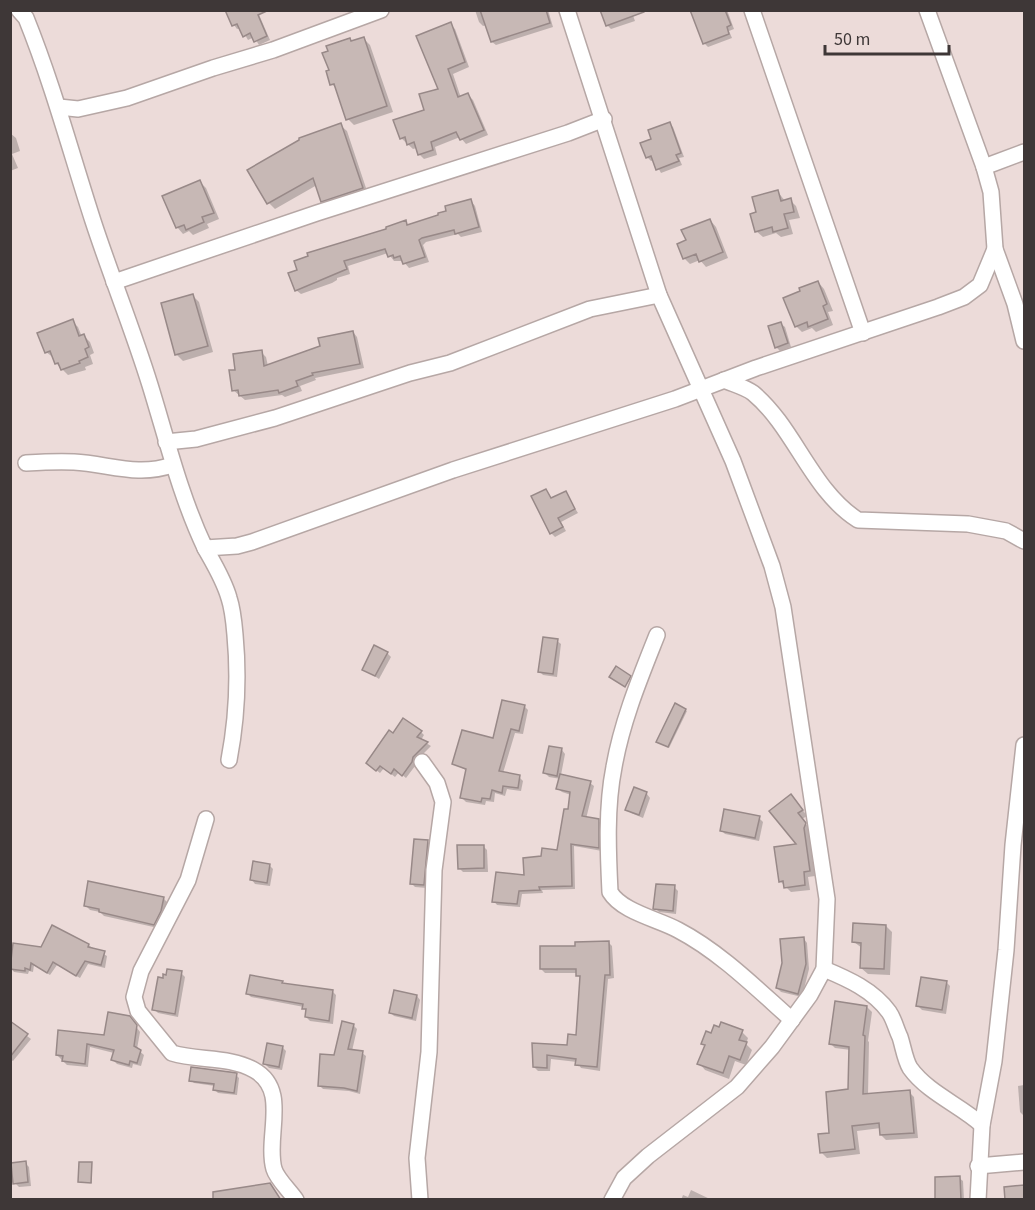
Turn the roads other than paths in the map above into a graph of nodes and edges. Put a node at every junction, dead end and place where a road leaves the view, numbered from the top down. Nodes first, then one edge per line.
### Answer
1 (19, 10) edge
2 (381, 10) edge
3 (567, 10) edge
4 (752, 10) edge
5 (927, 10) edge
6 (59, 107) junction
7 (604, 119) junction
8 (1024, 152) edge
9 (984, 167) junction
10 (995, 249) junction
11 (114, 282) junction
12 (659, 295) junction
13 (863, 333) junction
14 (1024, 341) edge
15 (724, 380) junction
16 (700, 389) junction
17 (166, 442) junction
18 (26, 463) dead end
19 (172, 465) junction
20 (1024, 541) edge
21 (205, 548) junction
22 (657, 635) dead end
23 (1024, 745) edge
24 (229, 760) dead end
25 (422, 762) dead end
26 (206, 819) dead end
27 (824, 969) junction
28 (792, 1020) junction
29 (982, 1125) junction
30 (1024, 1162) edge
31 (978, 1166) junction
32 (296, 1200) edge
33 (420, 1200) edge
34 (612, 1200) edge
35 (978, 1200) edge

1 - 6 street
2 - 6 street
3 - 7 street
4 - 13 street
5 - 9 street
6 - 11 street
7 - 11 street
7 - 12 street
8 - 9 street
9 - 10 street
10 - 13 street
10 - 14 street
11 - 17 street
12 - 16 street
12 - 17 street
13 - 15 street
15 - 16 street
15 - 20 street
16 - 21 street
16 - 27 street
17 - 19 street
18 - 19 street
19 - 21 street
21 - 24 street
22 - 28 street
23 - 29 street
25 - 33 street
26 - 32 street
27 - 28 street
27 - 29 street
28 - 34 street
29 - 31 street
30 - 31 street
31 - 35 street

